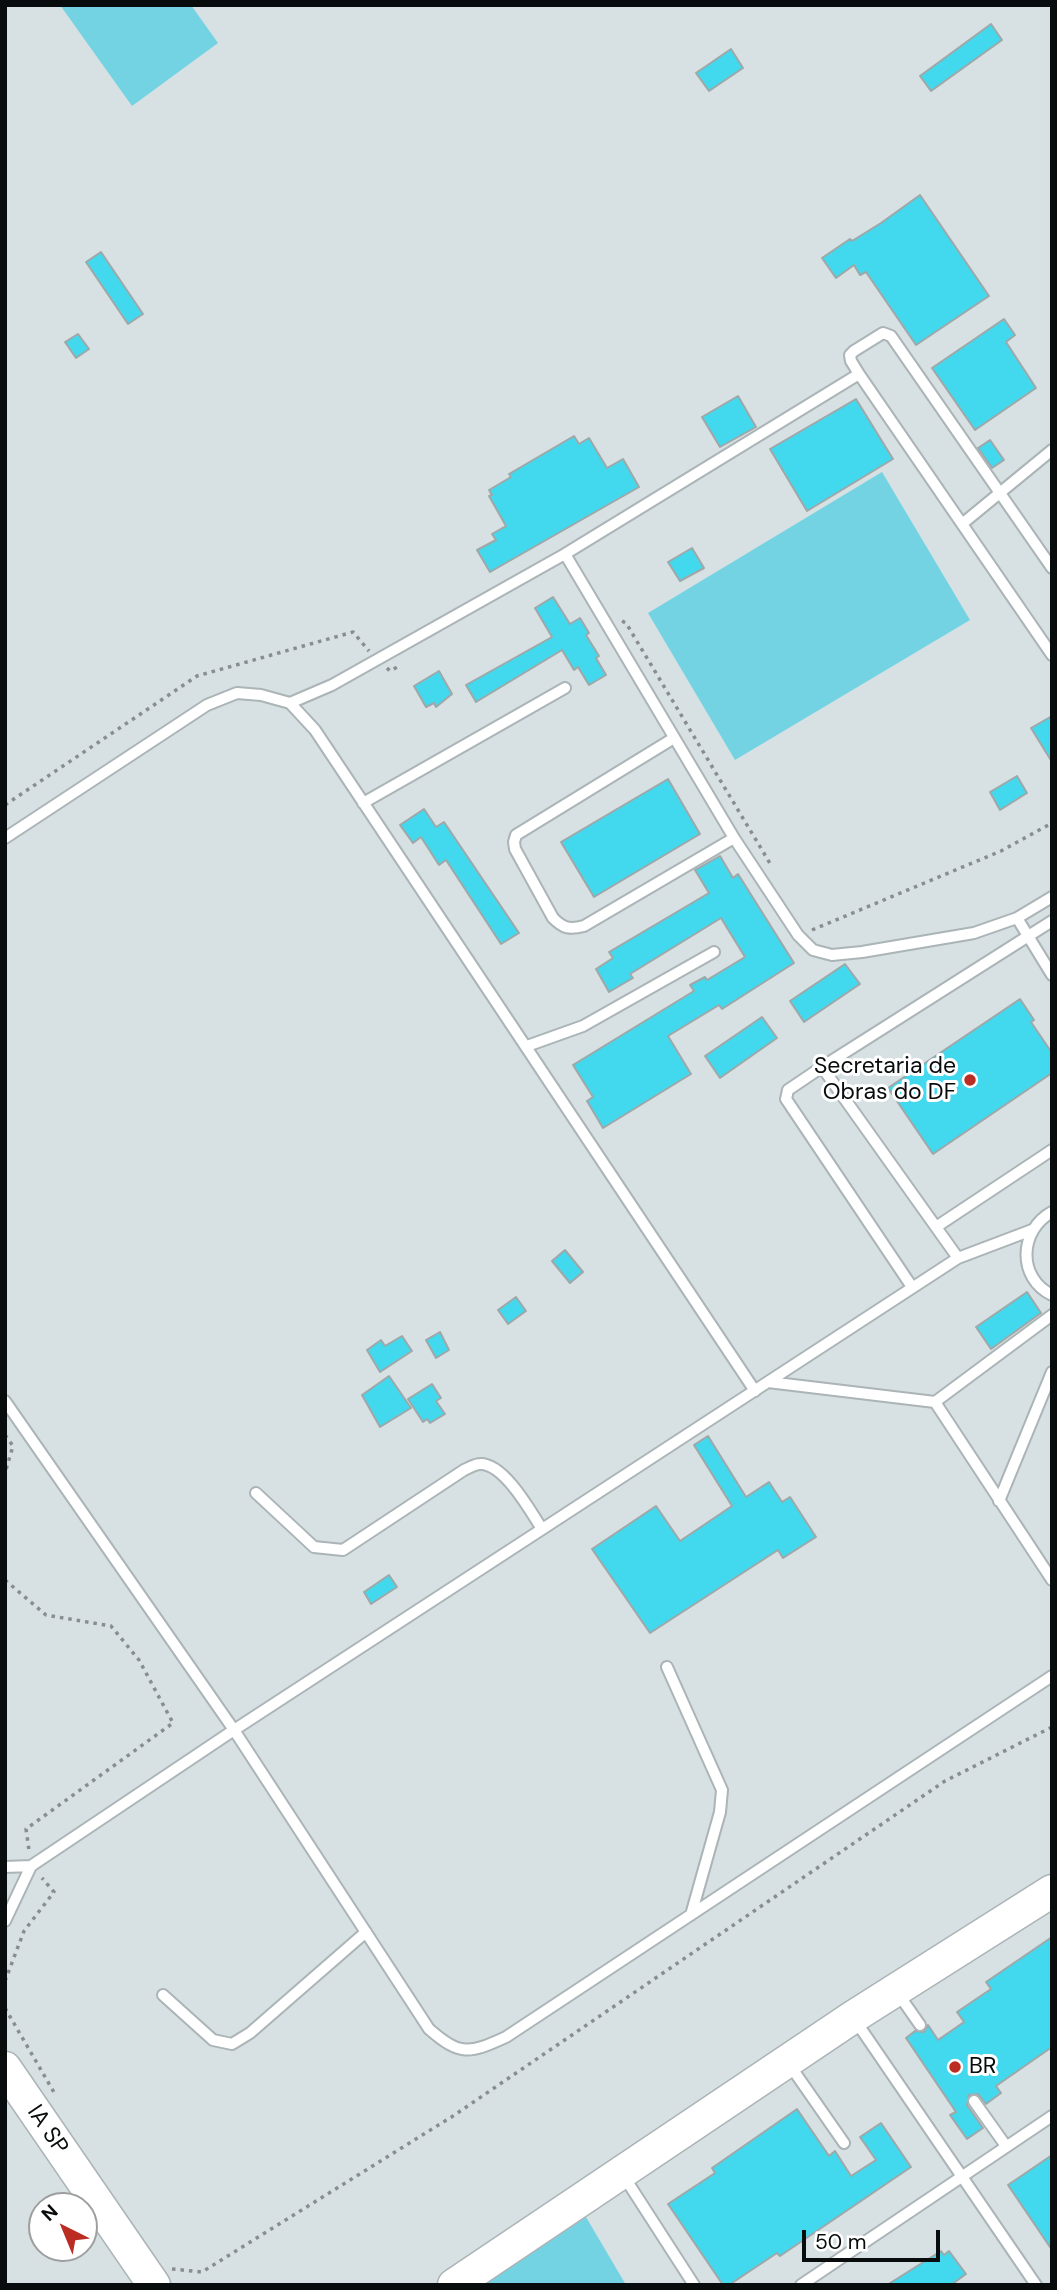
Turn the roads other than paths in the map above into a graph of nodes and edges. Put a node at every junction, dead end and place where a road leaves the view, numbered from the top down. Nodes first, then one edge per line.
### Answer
1 (859, 374) junction
2 (1052, 450) edge
3 (999, 493) junction
4 (962, 524) junction
5 (565, 554) junction
6 (1052, 568) edge
7 (1052, 655) edge
8 (565, 688) dead end
9 (290, 703) junction
10 (674, 738) junction
11 (363, 803) junction
12 (5, 838) edge
13 (734, 838) junction
14 (1052, 897) edge
15 (1017, 918) junction
16 (1052, 920) edge
17 (1028, 936) junction
18 (714, 952) dead end
19 (1052, 975) edge
20 (527, 1046) junction
21 (822, 1067) junction
22 (1052, 1150) edge
23 (1052, 1212) edge
24 (936, 1227) junction
25 (1032, 1230) junction
26 (958, 1258) junction
27 (912, 1287) junction
28 (1052, 1295) edge
29 (1052, 1315) edge
30 (1052, 1372) edge
31 (768, 1382) junction
32 (755, 1391) junction
33 (5, 1401) edge
34 (935, 1402) junction
35 (256, 1493) dead end
36 (999, 1501) junction
37 (542, 1529) junction
38 (1052, 1580) edge
39 (667, 1667) dead end
40 (1052, 1676) edge
41 (234, 1730) junction
42 (31, 1866) junction
43 (5, 1867) edge
44 (1048, 1889) edge
45 (691, 1915) junction
46 (5, 1922) edge
47 (366, 1932) junction
48 (896, 1990) junction
49 (163, 1995) dead end
50 (853, 2017) junction
51 (920, 2025) dead end
52 (787, 2062) junction
53 (5, 2068) edge
54 (974, 2101) dead end
55 (5, 2106) edge
56 (1052, 2116) edge
57 (845, 2144) dead end
58 (1006, 2146) junction
59 (69, 2161) junction
60 (621, 2172) junction
61 (961, 2176) junction
62 (154, 2285) edge
63 (454, 2285) edge
64 (694, 2285) edge
65 (801, 2285) edge
66 (1036, 2285) edge

1 - 3 lane
1 - 4 lane
1 - 5 lane
2 - 3 lane
3 - 4 lane
3 - 6 lane
4 - 7 lane
5 - 9 lane
5 - 10 lane
8 - 11 lane
9 - 11 lane
9 - 12 lane
10 - 13 lane
10 - 13 lane
11 - 20 lane
13 - 15 lane
14 - 15 lane
15 - 17 lane
16 - 17 lane
17 - 19 lane
17 - 21 lane
18 - 20 lane
20 - 32 lane
21 - 24 lane
21 - 27 lane
22 - 24 lane
23 - 25 lane
24 - 26 lane
25 - 26 lane
25 - 28 lane
26 - 27 lane
27 - 31 lane
29 - 34 lane
30 - 36 lane
31 - 32 lane
31 - 34 lane
32 - 37 lane
33 - 41 lane
34 - 36 lane
35 - 37 lane
36 - 38 lane
37 - 41 lane
39 - 45 lane
40 - 45 lane
41 - 42 lane
41 - 47 lane
42 - 43 lane
42 - 46 lane
44 - 48 street
45 - 47 lane
47 - 49 lane
48 - 50 street
48 - 51 lane
50 - 52 street
50 - 61 lane
52 - 57 lane
52 - 60 street
53 - 59 street, IA SP
54 - 58 lane
55 - 59 street, IA SP
56 - 58 lane
58 - 61 lane
59 - 62 street
60 - 63 street
60 - 64 lane
61 - 65 lane
61 - 66 lane

